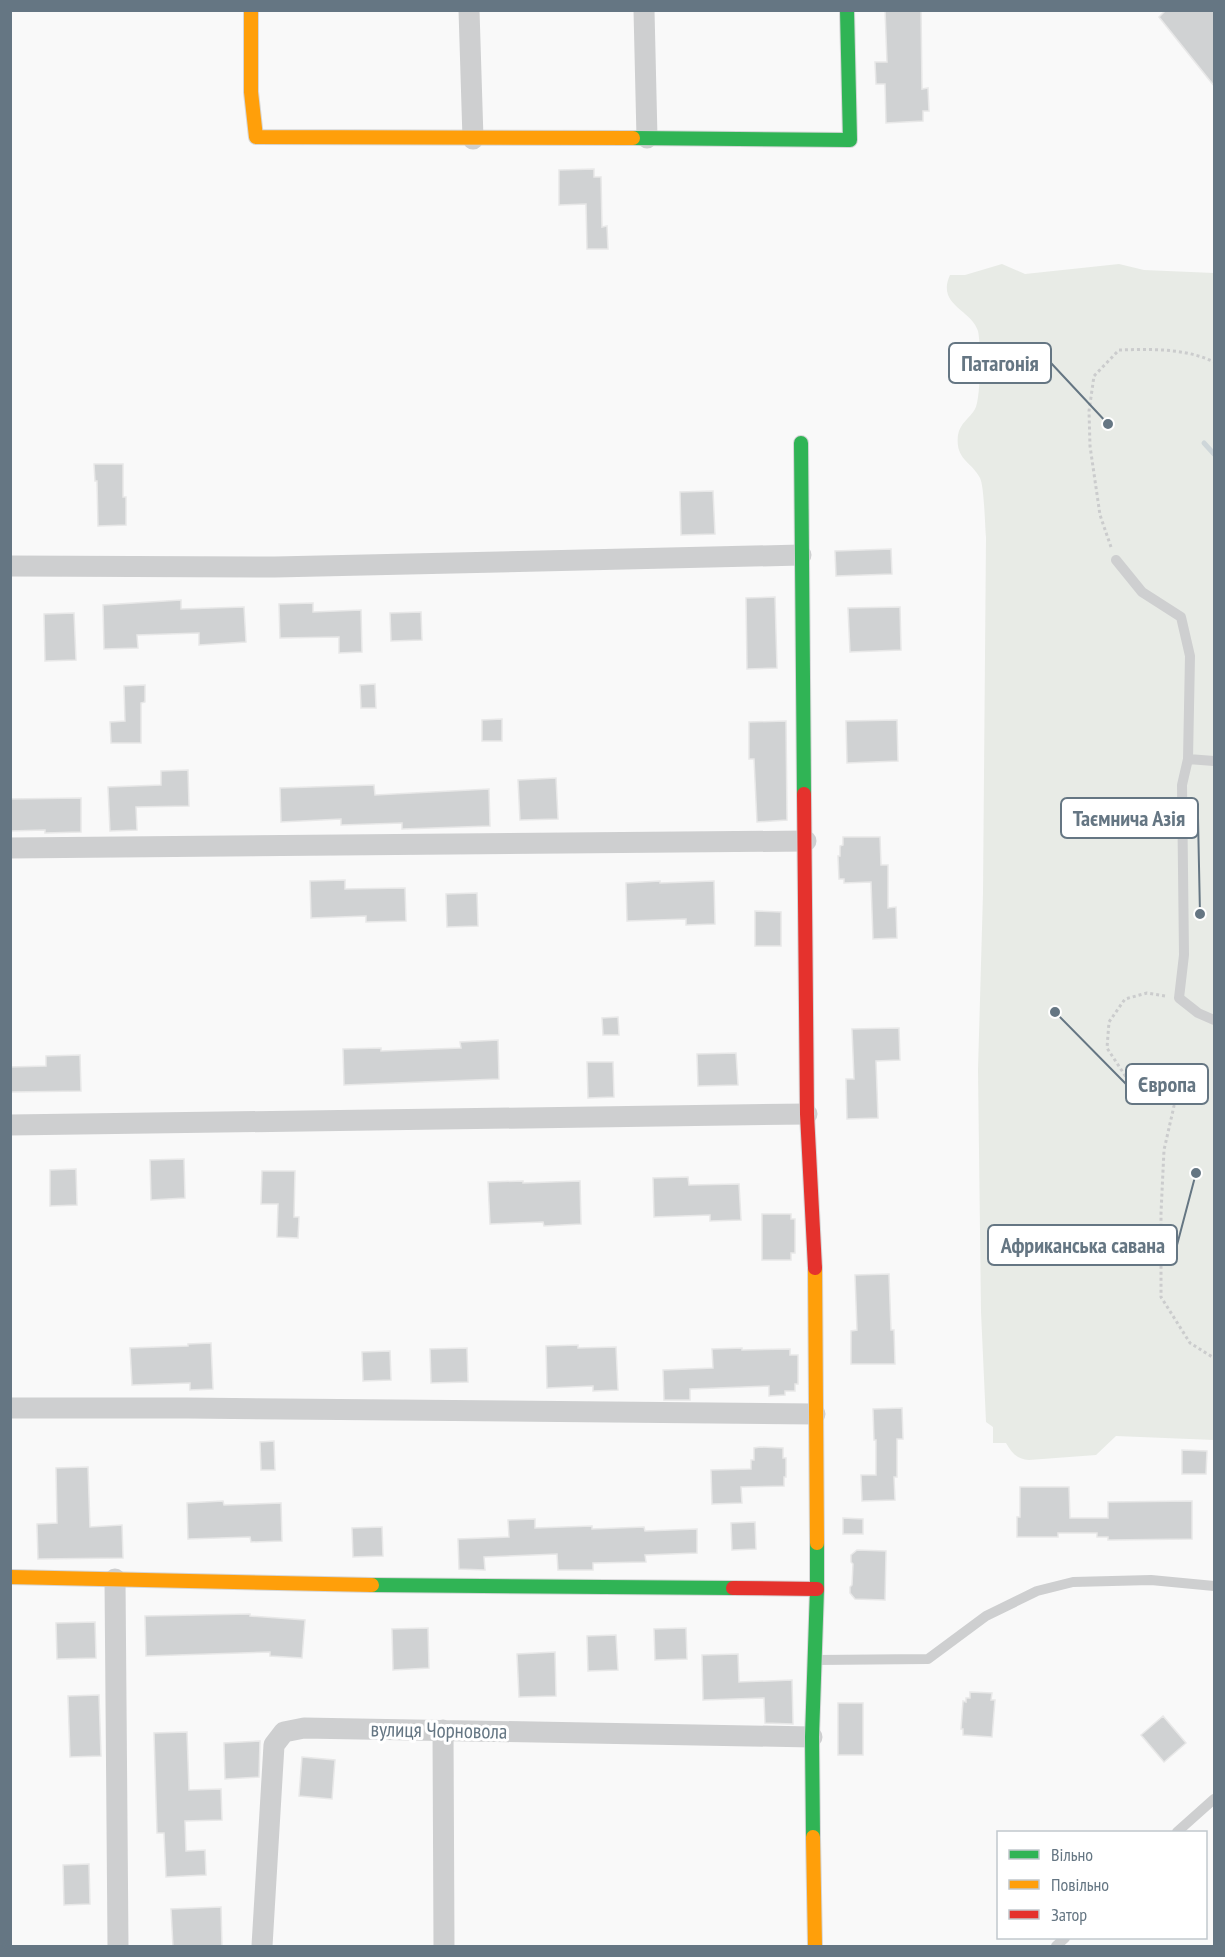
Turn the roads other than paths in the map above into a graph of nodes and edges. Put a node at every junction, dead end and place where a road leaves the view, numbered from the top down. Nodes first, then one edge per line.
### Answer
1 (251, 10) edge
2 (469, 10) edge
3 (644, 10) edge
4 (847, 10) edge
5 (647, 138) junction
6 (473, 139) junction
7 (801, 443) dead end
8 (801, 555) junction
9 (1116, 560) road end
10 (10, 566) edge
11 (1188, 759) junction
12 (1215, 761) edge
13 (806, 841) junction
14 (10, 848) edge
15 (1215, 1020) edge
16 (807, 1114) junction
17 (10, 1125) edge
18 (10, 1408) edge
19 (815, 1414) junction
20 (10, 1577) edge
21 (115, 1580) junction
22 (1215, 1586) edge
23 (817, 1589) junction
24 (815, 1660) junction
25 (443, 1730) junction
26 (812, 1737) junction
27 (1215, 1799) edge
28 (1179, 1831) edge
29 (118, 1947) edge
30 (262, 1947) edge
31 (444, 1947) edge
32 (815, 1947) edge

1 - 6 street
2 - 6 street
3 - 5 street
4 - 5 street
5 - 6 street
7 - 8 street
8 - 10 street
8 - 13 street
9 - 11 lane
11 - 12 lane
11 - 15 lane
13 - 14 street
13 - 16 street
16 - 17 street
16 - 19 street
18 - 19 street
19 - 23 street
20 - 21 street
21 - 23 street
21 - 29 street
22 - 24 lane
23 - 24 street
24 - 26 street
25 - 26 street, вулиця Чорновола
25 - 30 street, вулиця Чорновола
25 - 31 street
26 - 32 street
27 - 28 lane

